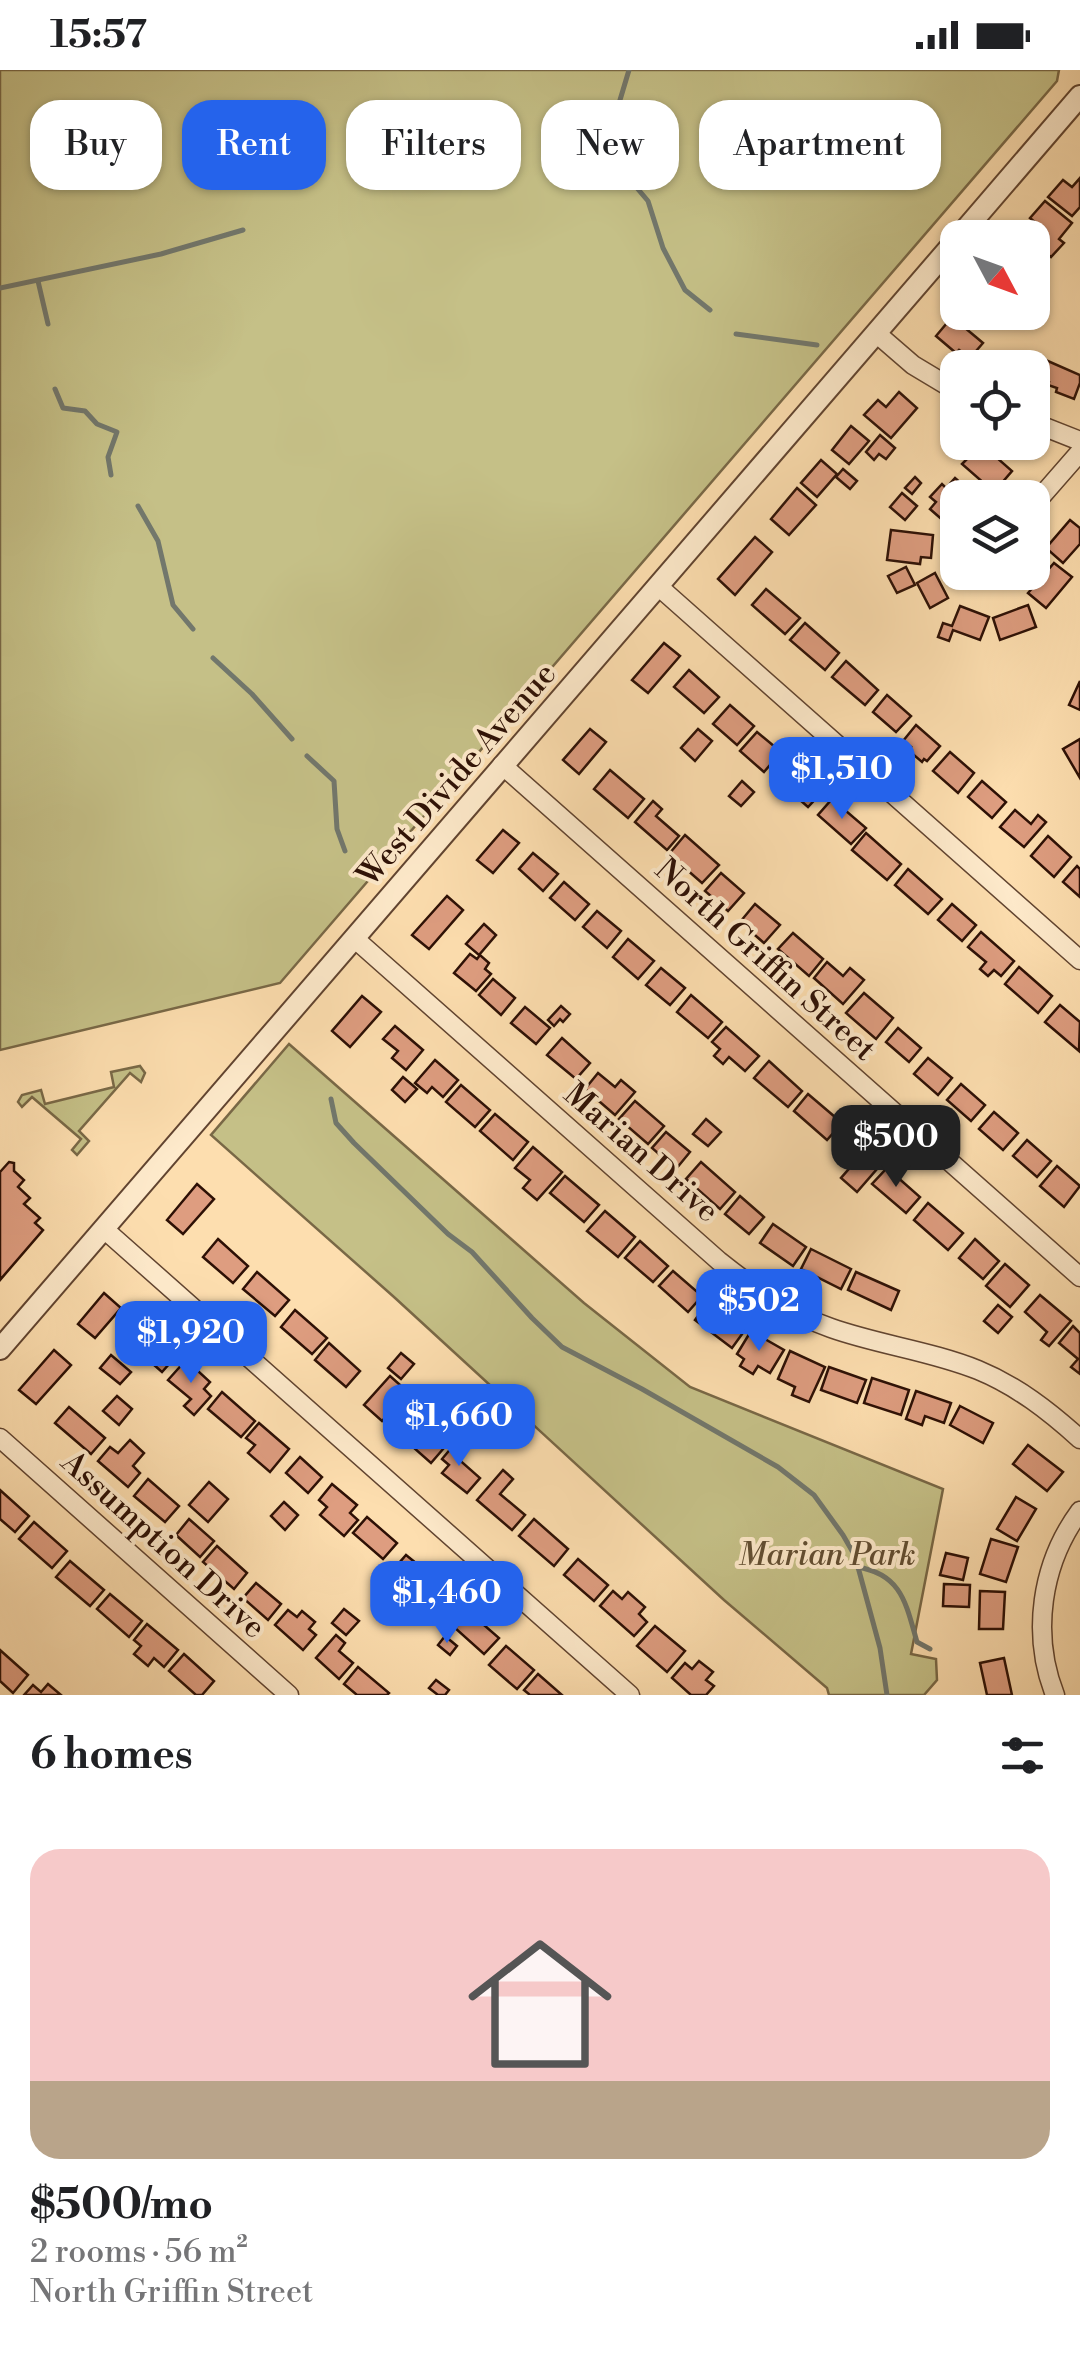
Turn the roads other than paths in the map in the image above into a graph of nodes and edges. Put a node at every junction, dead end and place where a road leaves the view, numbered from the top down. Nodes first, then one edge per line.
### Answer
1 (1080, 96) edge
2 (973, 220) edge
3 (940, 259) edge
4 (876, 333) junction
5 (940, 381) edge
6 (1050, 429) edge
7 (1080, 441) edge
8 (1080, 452) edge
9 (1050, 486) edge
10 (658, 586) junction
11 (502, 766) junction
12 (354, 938) junction
13 (1080, 960) edge
14 (104, 1229) junction
15 (1080, 1277) edge
16 (0, 1349) edge
17 (0, 1438) edge
18 (1080, 1438) edge
19 (1080, 1511) edge
20 (289, 1695) edge
21 (630, 1695) edge
22 (1056, 1695) edge

1 - 2 street, West Divide Avenue
3 - 4 street, West Divide Avenue
4 - 5 street
4 - 10 street, West Divide Avenue
6 - 7 street
8 - 9 street
10 - 11 street, West Divide Avenue
10 - 13 street
11 - 12 street, West Divide Avenue
11 - 15 street, North Griffin Street
12 - 14 street, West Divide Avenue
12 - 18 street, Marian Drive
14 - 16 street, West Divide Avenue
14 - 21 street
17 - 20 street, Assumption Drive
19 - 22 street

